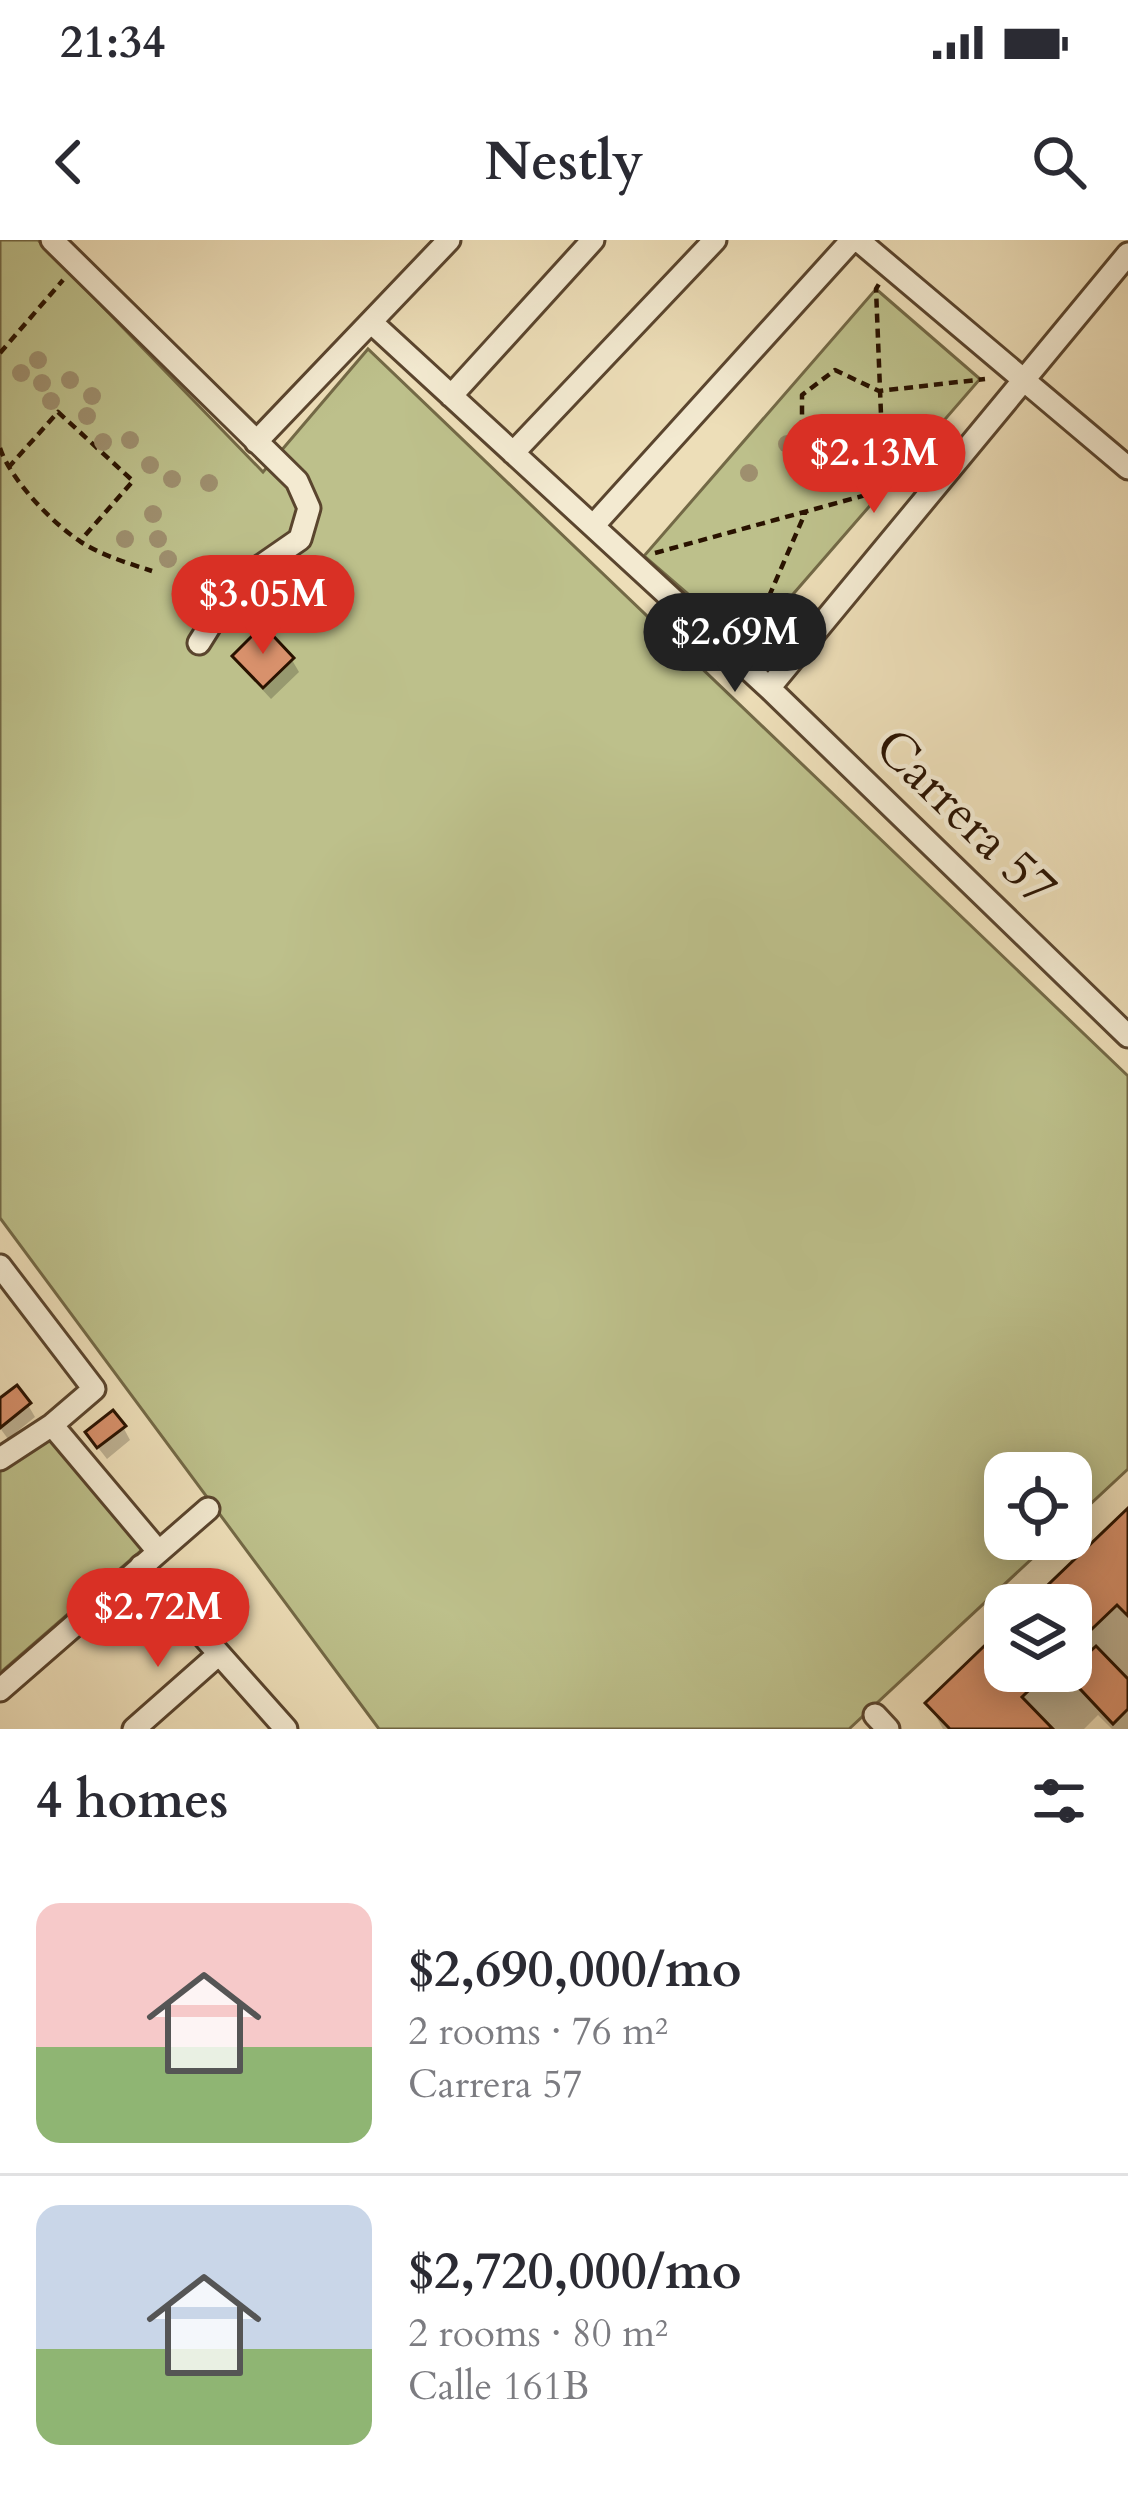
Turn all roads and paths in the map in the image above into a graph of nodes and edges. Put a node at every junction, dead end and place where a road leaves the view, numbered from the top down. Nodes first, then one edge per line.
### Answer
1 (52, 240) edge
2 (449, 240) edge
3 (592, 240) edge
4 (715, 240) edge
5 (855, 240) edge
6 (1128, 254) edge
7 (77, 265) junction
8 (892, 268) junction
9 (371, 322) junction
10 (0, 353) edge
11 (980, 379) dead end
12 (1023, 380) junction
13 (880, 391) junction
14 (451, 395) junction
15 (882, 438) junction
16 (256, 442) junction
17 (0, 448) edge
18 (513, 453) junction
19 (8, 468) junction
20 (1128, 468) edge
21 (806, 512) junction
22 (593, 526) junction
23 (80, 542) junction
24 (636, 566) junction
25 (152, 571) dead end
26 (200, 644) dead end
27 (748, 646) dead end
28 (769, 688) junction
29 (1128, 1036) edge
30 (0, 1266) edge
31 (52, 1425) junction
32 (3, 1451) edge
33 (208, 1509) dead end
34 (158, 1551) junction
35 (141, 1566) junction
36 (219, 1654) junction
37 (0, 1690) edge
38 (134, 1729) edge
39 (286, 1729) edge

1 - 7 street
2 - 9 street
3 - 14 street
4 - 18 street
5 - 8 street
5 - 22 street
6 - 12 street
7 - 10 path
7 - 16 street
8 - 12 street
8 - 13 path
9 - 14 street, Carrera 57
9 - 16 street
11 - 13 path
12 - 20 street
12 - 28 street
13 - 15 path
13 - 15 path
14 - 18 street, Carrera 57
15 - 21 path
16 - 26 street
17 - 19 path
18 - 22 street, Carrera 57
19 - 23 path
19 - 23 path
21 - 24 path
21 - 27 path
22 - 24 street, Carrera 57
23 - 25 path
24 - 28 street, Carrera 57
28 - 29 street, Carrera 57
30 - 31 street
31 - 32 street
31 - 34 street
33 - 34 street
34 - 35 street
35 - 36 street
35 - 37 street
36 - 38 street
36 - 39 street

